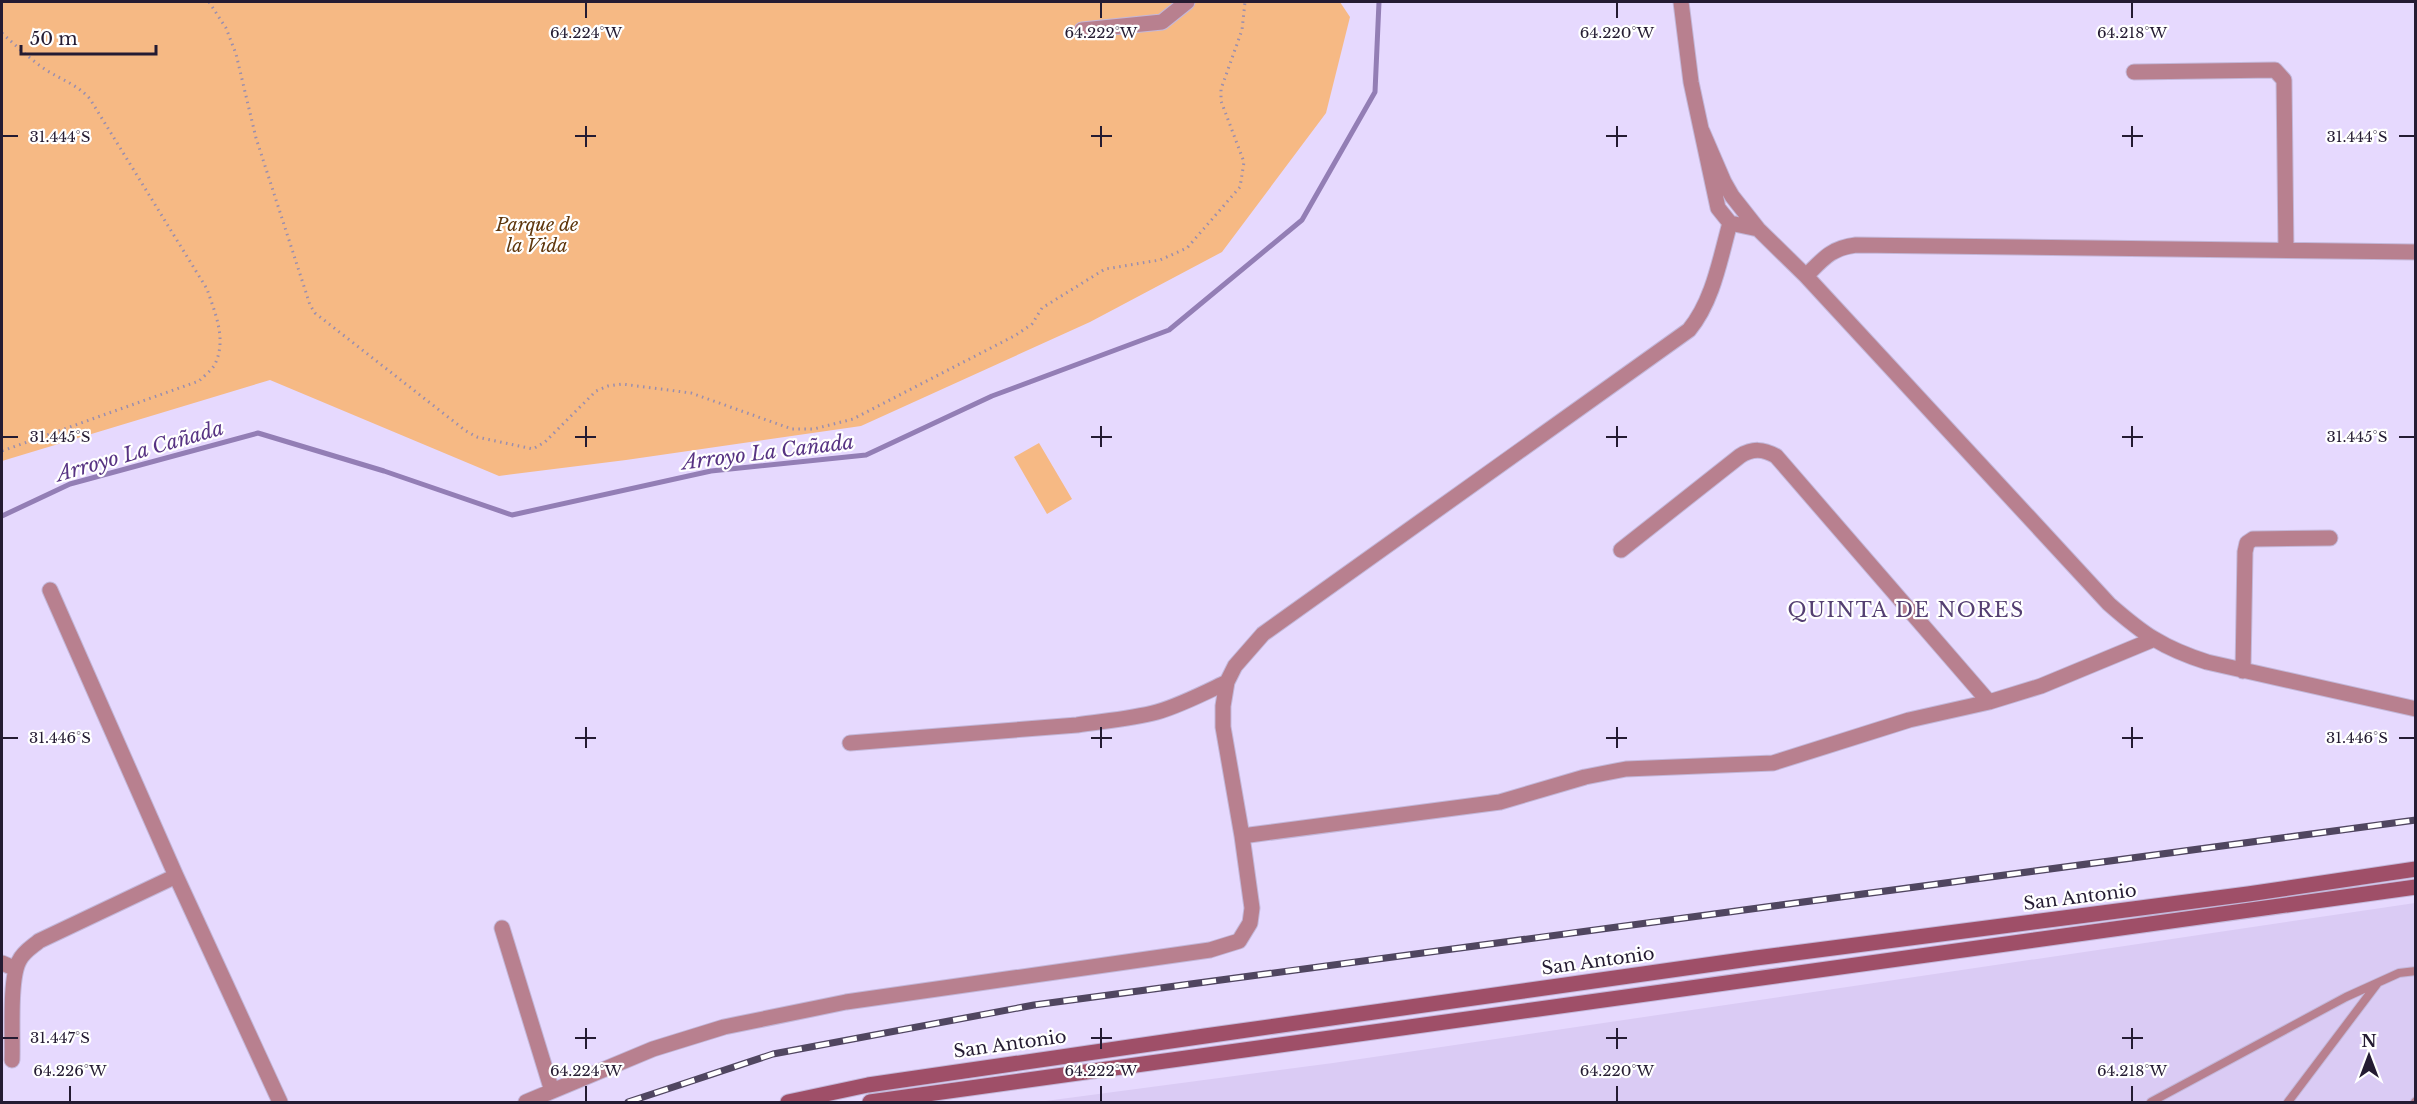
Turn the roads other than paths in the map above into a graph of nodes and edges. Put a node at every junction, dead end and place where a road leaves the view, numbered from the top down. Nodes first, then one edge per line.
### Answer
1 (1187, 2) edge
2 (1681, 2) edge
3 (1082, 30) dead end
4 (2134, 72) dead end
5 (1702, 131) junction
6 (1730, 223) junction
7 (1758, 229) junction
8 (2286, 250) junction
9 (2415, 252) edge
10 (1806, 276) junction
11 (2330, 538) dead end
12 (1621, 550) dead end
13 (50, 590) dead end
14 (2152, 640) junction
15 (2243, 670) junction
16 (1227, 682) junction
17 (1989, 702) junction
18 (2415, 709) edge
19 (850, 743) dead end
20 (1242, 836) junction
21 (2415, 869) edge
22 (176, 876) junction
23 (2415, 887) edge
24 (502, 928) dead end
25 (2, 963) edge
26 (16, 969) junction
27 (2415, 971) edge
28 (2378, 983) junction
29 (12, 1060) dead end
30 (552, 1091) junction
31 (280, 1102) edge
32 (526, 1102) edge
33 (788, 1102) edge
34 (870, 1102) edge
35 (2151, 1102) edge
36 (2288, 1102) edge

1 - 3 street
2 - 5 street
4 - 8 street
5 - 6 street
5 - 7 street
6 - 7 street
6 - 16 street
7 - 10 street
8 - 9 street
8 - 10 street
10 - 14 street
11 - 15 street
12 - 17 street
13 - 22 street
14 - 15 street
14 - 17 street
15 - 18 street
16 - 19 street
16 - 20 street
17 - 20 street
20 - 30 street
21 - 33 main road, San Antonio
22 - 26 street
22 - 31 street
23 - 34 main road, San Antonio
24 - 30 street
25 - 26 street
26 - 29 street
27 - 28 lane
28 - 35 lane
28 - 36 lane
30 - 32 street

